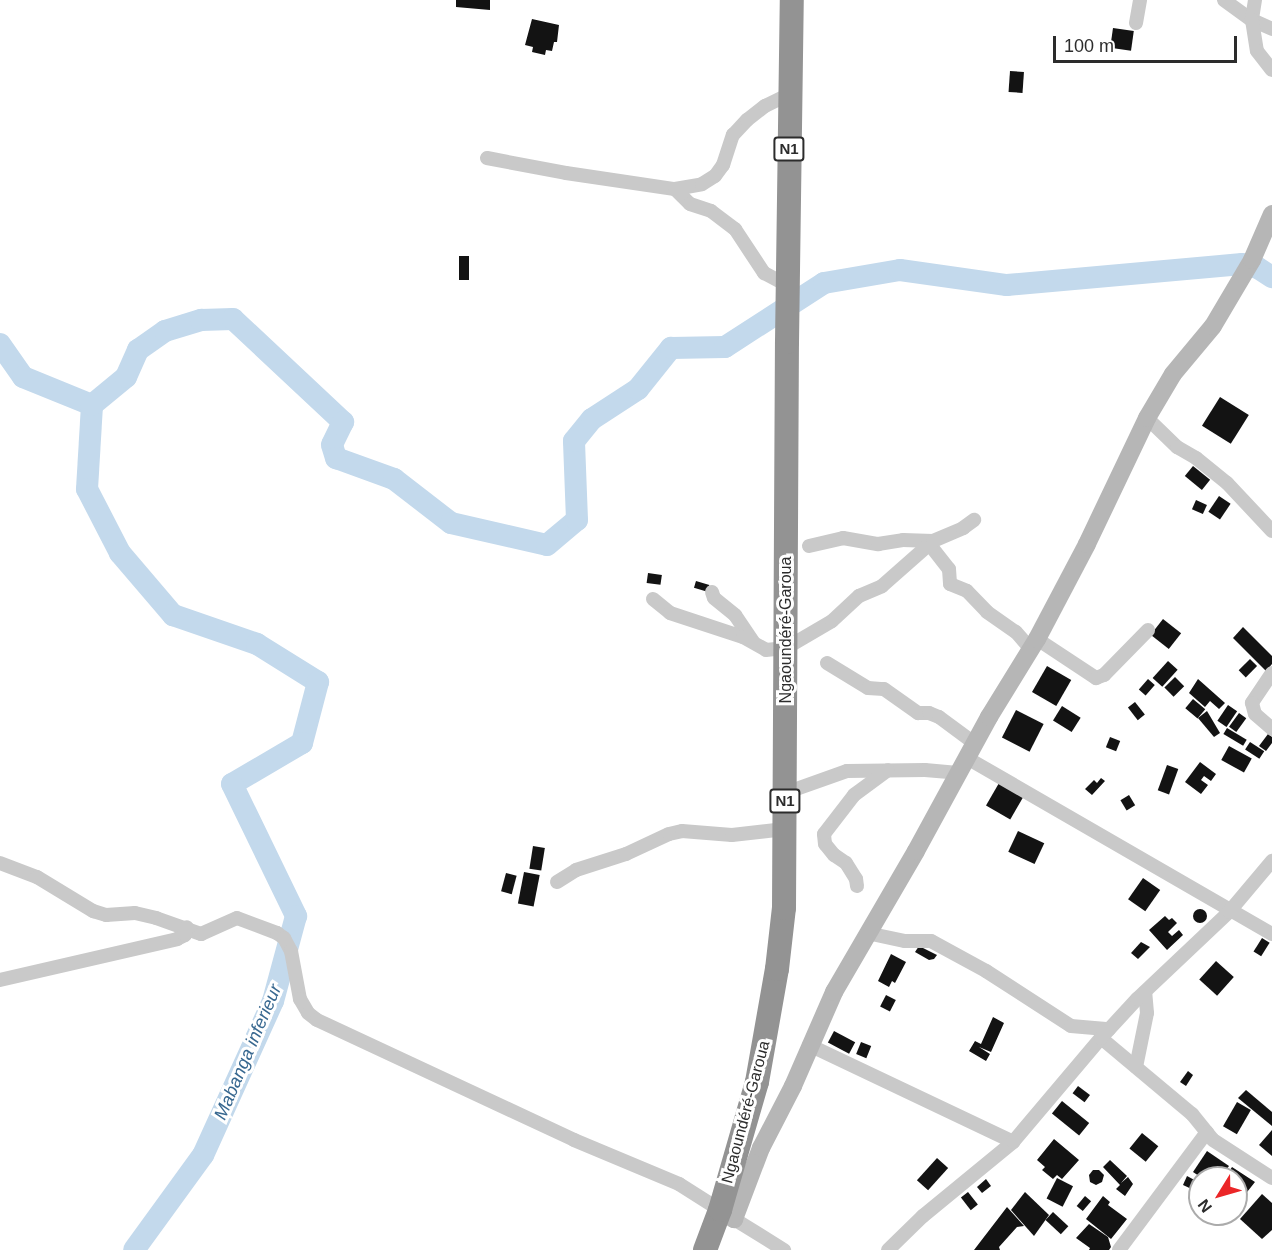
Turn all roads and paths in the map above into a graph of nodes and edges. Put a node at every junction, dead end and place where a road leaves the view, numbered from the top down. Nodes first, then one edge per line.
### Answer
1 (792, 0) edge
2 (1140, 0) edge
3 (1224, 0) edge
4 (1252, 7) edge
5 (1136, 23) dead end
6 (1272, 29) edge
7 (1272, 70) edge
8 (789, 94) junction
9 (487, 158) dead end
10 (675, 189) junction
11 (1272, 214) edge
12 (788, 292) junction
13 (1147, 418) junction
14 (974, 520) dead end
15 (1272, 531) edge
16 (931, 543) junction
17 (809, 546) dead end
18 (712, 592) dead end
19 (653, 599) dead end
20 (1148, 630) dead end
21 (753, 642) junction
22 (1034, 644) junction
23 (786, 648) junction
24 (827, 663) dead end
25 (1272, 673) edge
26 (1272, 729) edge
27 (966, 758) junction
28 (888, 770) junction
29 (785, 793) junction
30 (785, 829) junction
31 (1272, 861) edge
32 (0, 864) edge
33 (557, 882) dead end
34 (857, 886) dead end
35 (1229, 912) junction
36 (187, 927) junction
37 (867, 933) junction
38 (1272, 934) edge
39 (0, 980) edge
40 (1145, 992) junction
41 (1105, 1034) junction
42 (809, 1045) junction
43 (1136, 1067) junction
44 (1207, 1132) junction
45 (1013, 1142) junction
46 (1272, 1178) edge
47 (727, 1214) junction
48 (705, 1250) edge
49 (784, 1250) edge
50 (888, 1250) edge
51 (1119, 1250) edge

1 - 8 highway, Ngaoundéré-Garoua / N1
2 - 5 street
3 - 4 street
4 - 6 street
4 - 7 street
8 - 10 street
8 - 12 highway, Ngaoundéré-Garoua / N1
9 - 10 street
10 - 12 street
11 - 13 street
12 - 23 highway, Ngaoundéré-Garoua / N1
13 - 15 street
13 - 22 street
14 - 16 street
16 - 17 street
16 - 22 street
16 - 23 street
18 - 21 street
19 - 21 street
20 - 22 street
21 - 23 street
22 - 27 street
23 - 29 highway, Ngaoundéré-Garoua / N1
24 - 27 street
25 - 26 street
27 - 28 street
27 - 35 street
27 - 37 street
28 - 29 street
28 - 34 street
29 - 30 highway, Ngaoundéré-Garoua / N1
30 - 33 street
30 - 47 highway, Ngaoundéré-Garoua / N1
31 - 35 street
32 - 36 street
35 - 38 street
35 - 40 street
36 - 39 street
36 - 47 street
37 - 41 street
37 - 42 street
40 - 41 street
40 - 43 street
41 - 43 street
41 - 45 street
42 - 45 street
42 - 47 street
43 - 44 street
44 - 46 street
44 - 51 street
45 - 50 street
47 - 48 highway, Ngaoundéré-Garoua / N1
47 - 49 street

